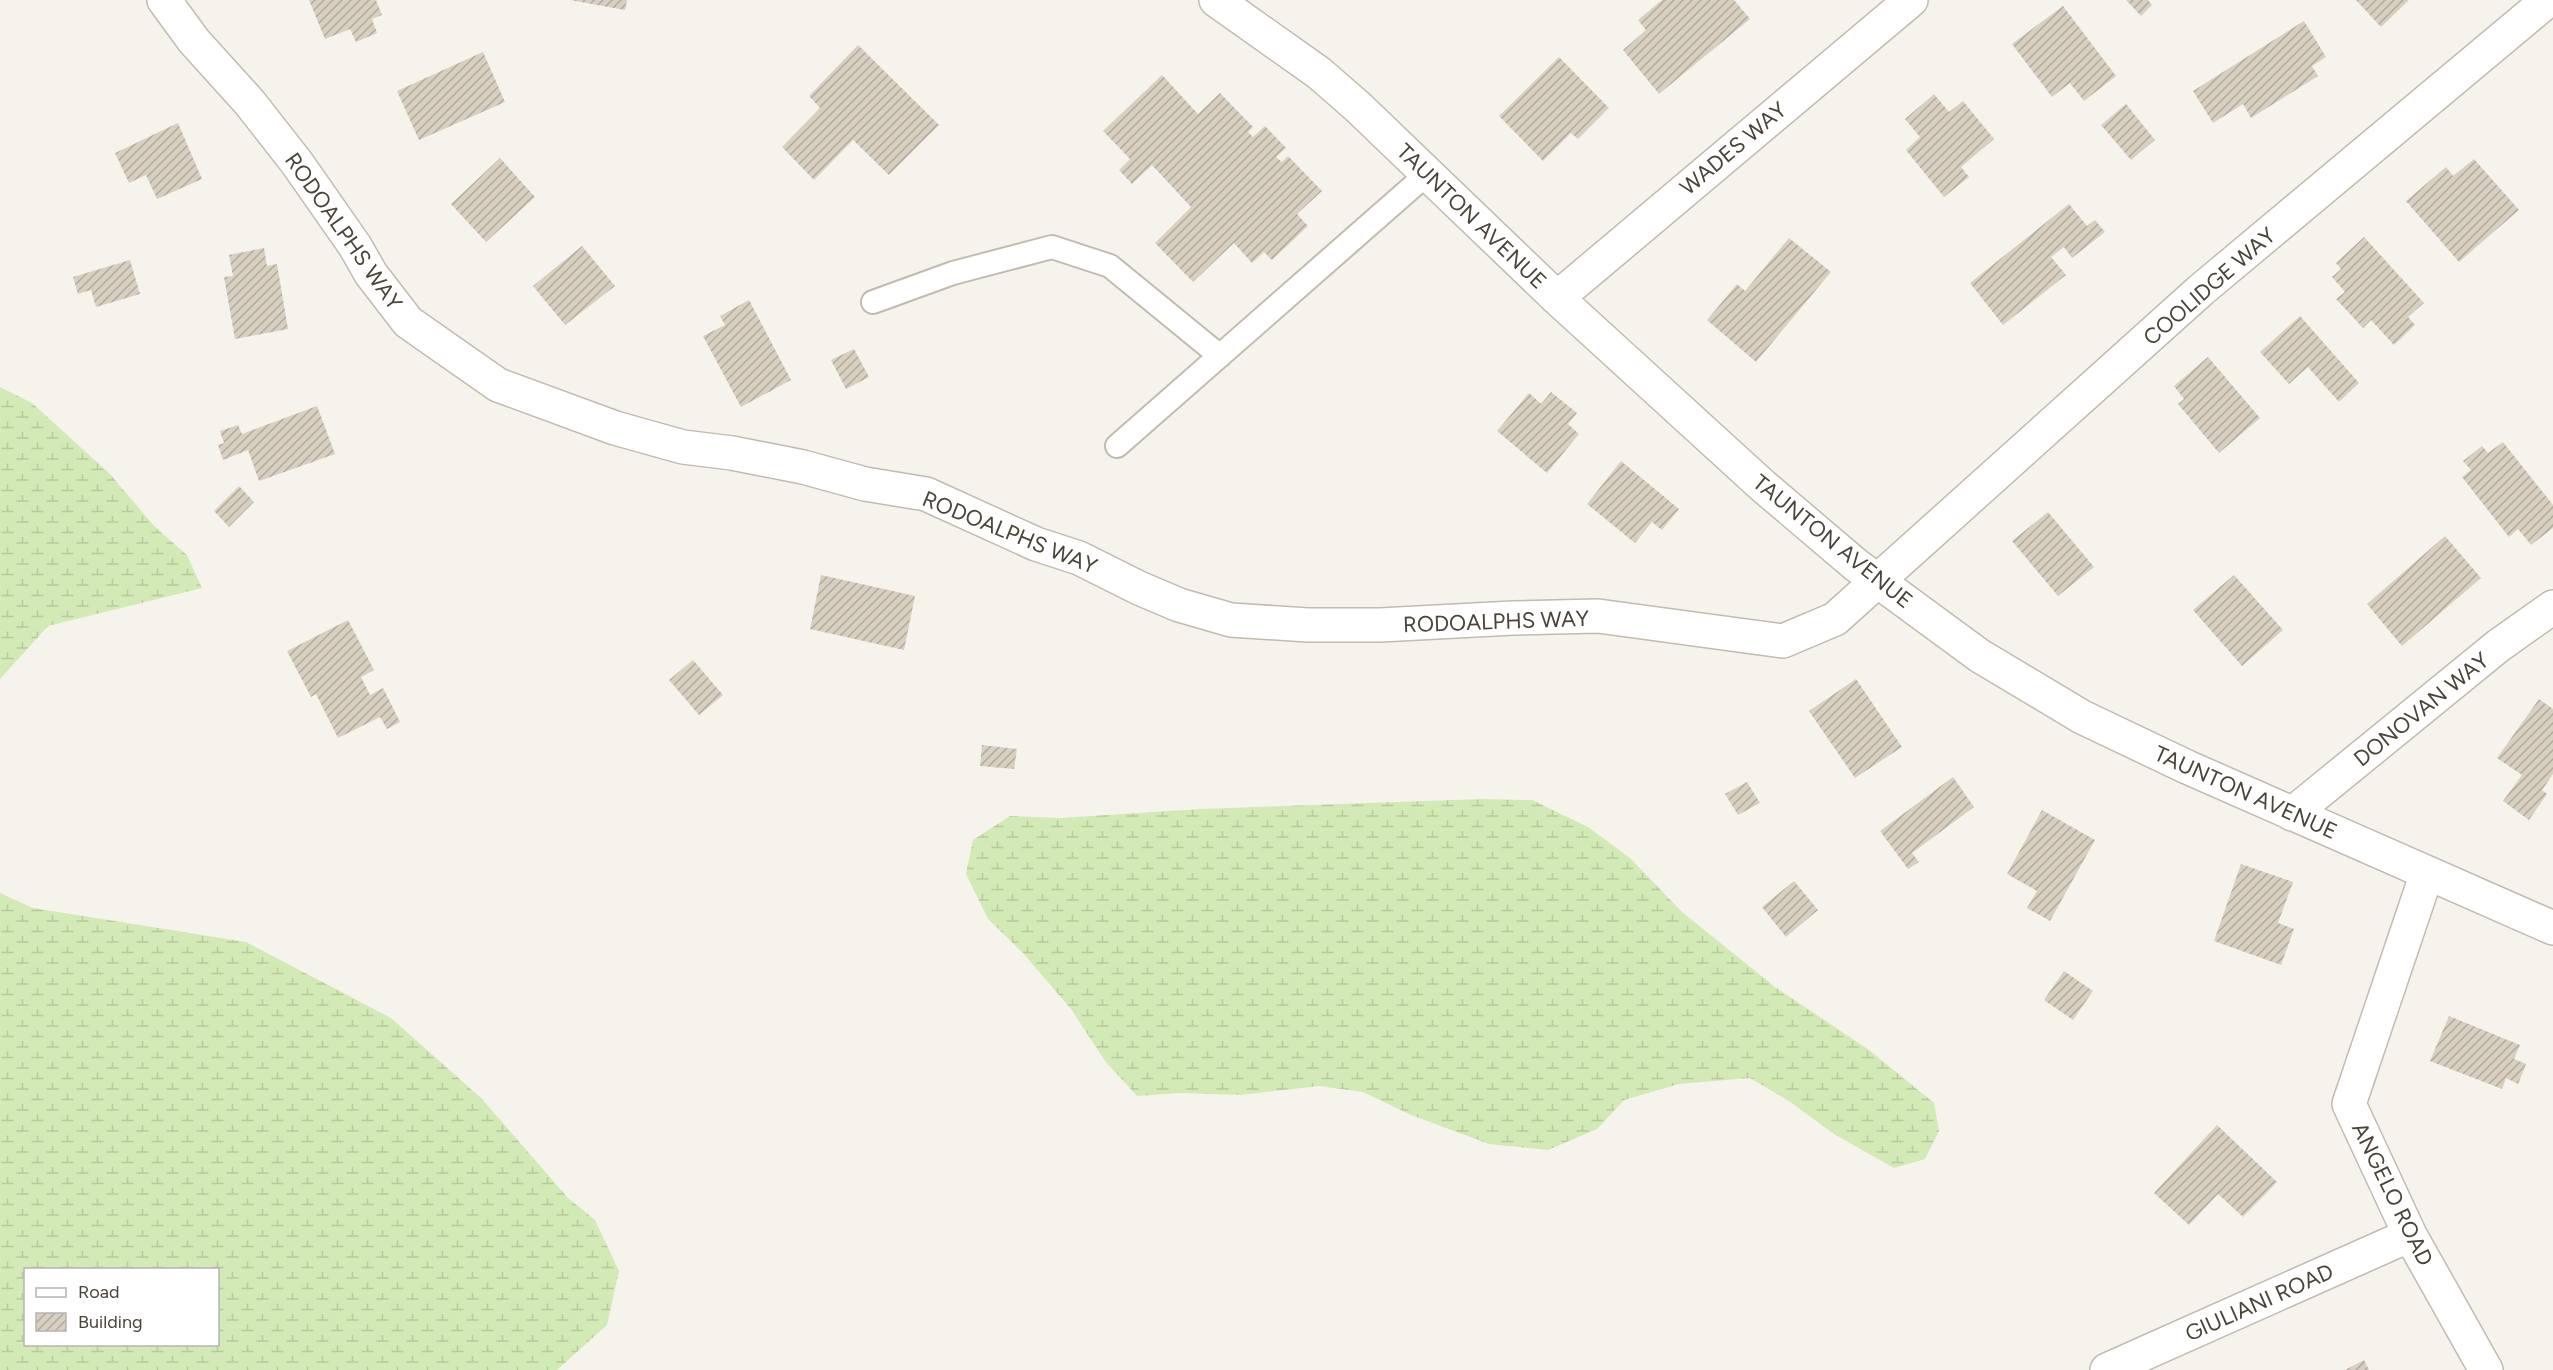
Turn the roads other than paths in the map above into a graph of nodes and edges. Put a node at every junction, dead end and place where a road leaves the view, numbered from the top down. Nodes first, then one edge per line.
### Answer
1 (164, 0) edge
2 (1911, 0) edge
3 (2548, 0) edge
4 (1220, 1) edge
5 (1427, 174) junction
6 (1557, 298) junction
7 (873, 302) dead end
8 (1220, 356) junction
9 (1117, 446) dead end
10 (1877, 581) junction
11 (2553, 607) edge
12 (2292, 814) junction
13 (2427, 873) junction
14 (2553, 928) edge
15 (2410, 1235) junction
16 (2107, 1370) edge
17 (2486, 1370) edge

1 - 10 street, RODOALPHS WAY
2 - 6 street, WADES WAY
3 - 10 street, COOLIDGE WAY
4 - 5 street, TAUNTON AVENUE
5 - 6 street, TAUNTON AVENUE
5 - 8 lane
6 - 10 street, TAUNTON AVENUE
7 - 8 lane
8 - 9 lane
10 - 12 street, TAUNTON AVENUE
11 - 12 street, DONOVAN WAY
12 - 13 street, TAUNTON AVENUE
13 - 14 street, TAUNTON AVENUE
13 - 15 street, ANGELO ROAD
15 - 16 street, GIULIANI ROAD
15 - 17 street, ANGELO ROAD

